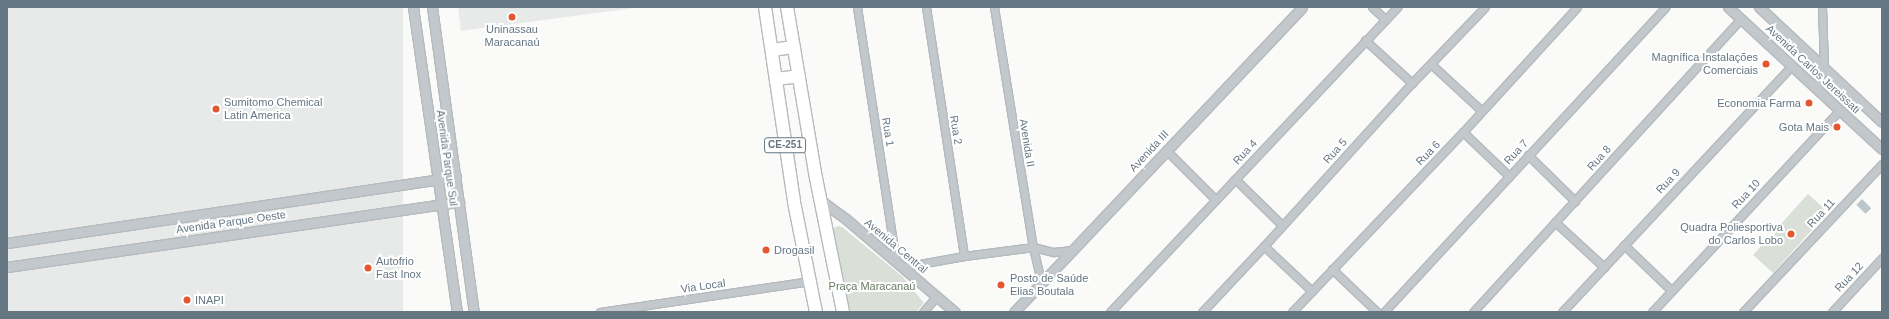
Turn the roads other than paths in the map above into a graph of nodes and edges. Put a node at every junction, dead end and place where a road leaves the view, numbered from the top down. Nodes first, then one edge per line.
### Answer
1 (414, 7) edge
2 (432, 7) edge
3 (765, 7) edge
4 (787, 7) edge
5 (857, 7) edge
6 (926, 7) edge
7 (994, 7) edge
8 (1302, 7) edge
9 (1372, 7) edge
10 (1397, 7) edge
11 (1485, 7) edge
12 (1577, 7) edge
13 (1665, 7) edge
14 (1728, 7) edge
15 (1759, 7) edge
16 (1822, 7) edge
17 (1385, 19) junction
18 (1741, 19) junction
19 (1366, 40) junction
20 (794, 47) junction
21 (772, 50) junction
22 (1431, 64) junction
23 (1791, 66) junction
24 (1824, 67) junction
25 (799, 76) junction
26 (776, 79) junction
27 (1412, 83) junction
28 (1816, 88) junction
29 (1840, 110) junction
30 (1482, 111) junction
31 (1882, 122) edge
32 (1463, 132) junction
33 (1882, 149) edge
34 (1166, 150) junction
35 (1528, 155) junction
36 (1882, 164) edge
37 (1509, 176) junction
38 (456, 177) junction
39 (1235, 179) junction
40 (437, 180) junction
41 (820, 200) junction
42 (1215, 200) junction
43 (1575, 201) junction
44 (459, 202) junction
45 (441, 204) junction
46 (1555, 222) junction
47 (1282, 225) junction
48 (7, 243) edge
49 (1264, 246) junction
50 (1624, 246) junction
51 (1033, 247) junction
52 (1073, 250) junction
53 (964, 256) junction
54 (1882, 258) edge
55 (899, 264) junction
56 (7, 267) edge
57 (1604, 267) junction
58 (1332, 269) junction
59 (809, 282) junction
60 (1041, 283) junction
61 (1312, 290) junction
62 (1672, 291) junction
63 (936, 297) junction
64 (457, 312) edge
65 (474, 312) edge
66 (600, 312) edge
67 (816, 312) edge
68 (844, 312) edge
69 (923, 312) edge
70 (955, 312) edge
71 (1014, 312) edge
72 (1110, 312) edge
73 (1202, 312) edge
74 (1292, 312) edge
75 (1377, 312) edge
76 (1384, 312) edge
77 (1473, 312) edge
78 (1562, 312) edge
79 (1652, 312) edge
80 (1743, 312) edge
81 (1832, 312) edge

1 - 40 street, Avenida Parque Sul
2 - 38 street, Avenida Parque Sul
3 - 21 main road, CE-251
4 - 20 main road, CE-251
5 - 55 street, Rua 1
6 - 53 street, Rua 2
7 - 51 street, Avenida II
8 - 34 street, Avenida III
9 - 17 street
10 - 17 street, Rua 4
11 - 22 street, Rua 5
12 - 30 street, Rua 6
13 - 35 street, Rua 7
14 - 18 street, Avenida Carlos Jereissati
15 - 24 street, Avenida Carlos Jereissati
16 - 24 street
17 - 19 street, Rua 4
18 - 23 street, Avenida Carlos Jereissati
18 - 43 street, Rua 8
19 - 27 street
19 - 39 street, Rua 4
20 - 21 main road
20 - 25 main road, CE-251
21 - 26 main road, CE-251
22 - 27 street, Rua 5
22 - 30 street
23 - 28 street, Avenida Carlos Jereissati
23 - 50 street, Rua 9
24 - 28 street
24 - 31 street, Avenida Carlos Jereissati
25 - 26 main road
25 - 41 main road, CE-251
26 - 59 main road, CE-251
27 - 47 street, Rua 5
28 - 29 street, Avenida Carlos Jereissati
29 - 33 street, Avenida Carlos Jereissati
29 - 62 street, Rua 10
30 - 32 street, Rua 6
32 - 37 street
32 - 58 street, Rua 6
34 - 42 street
34 - 52 street, Avenida III
35 - 37 street, Rua 7
35 - 43 street
36 - 80 street, Rua 11
37 - 76 street, Rua 7
38 - 40 street, Avenida Parque Oeste
38 - 44 street, Avenida Parque Sul
39 - 42 street, Rua 4
39 - 47 street
40 - 45 street, Avenida Parque Sul
40 - 48 street, Avenida Parque Oeste
41 - 55 street, Avenida Central
41 - 68 main road, CE-251
42 - 72 street, Rua 4
43 - 46 street, Rua 8
44 - 45 street, Avenida Parque Oeste
44 - 65 street, Avenida Parque Sul
45 - 56 street, Avenida Parque Oeste
45 - 64 street, Avenida Parque Sul
46 - 57 street
46 - 77 street, Rua 8
47 - 49 street, Rua 5
49 - 61 street
49 - 73 street, Rua 5
50 - 57 street, Rua 9
50 - 62 street
51 - 52 street
51 - 53 street
51 - 60 street, Avenida II
52 - 60 street, Avenida III
53 - 55 street
54 - 81 street, Rua 12
55 - 63 street, Avenida Central
57 - 78 street, Rua 9
58 - 61 street, Rua 6
58 - 75 street
59 - 66 street, Via Local
59 - 67 main road, CE-251
60 - 71 street, Avenida III
61 - 74 street, Rua 6
62 - 79 street, Rua 10
63 - 69 street
63 - 70 street, Avenida Central

